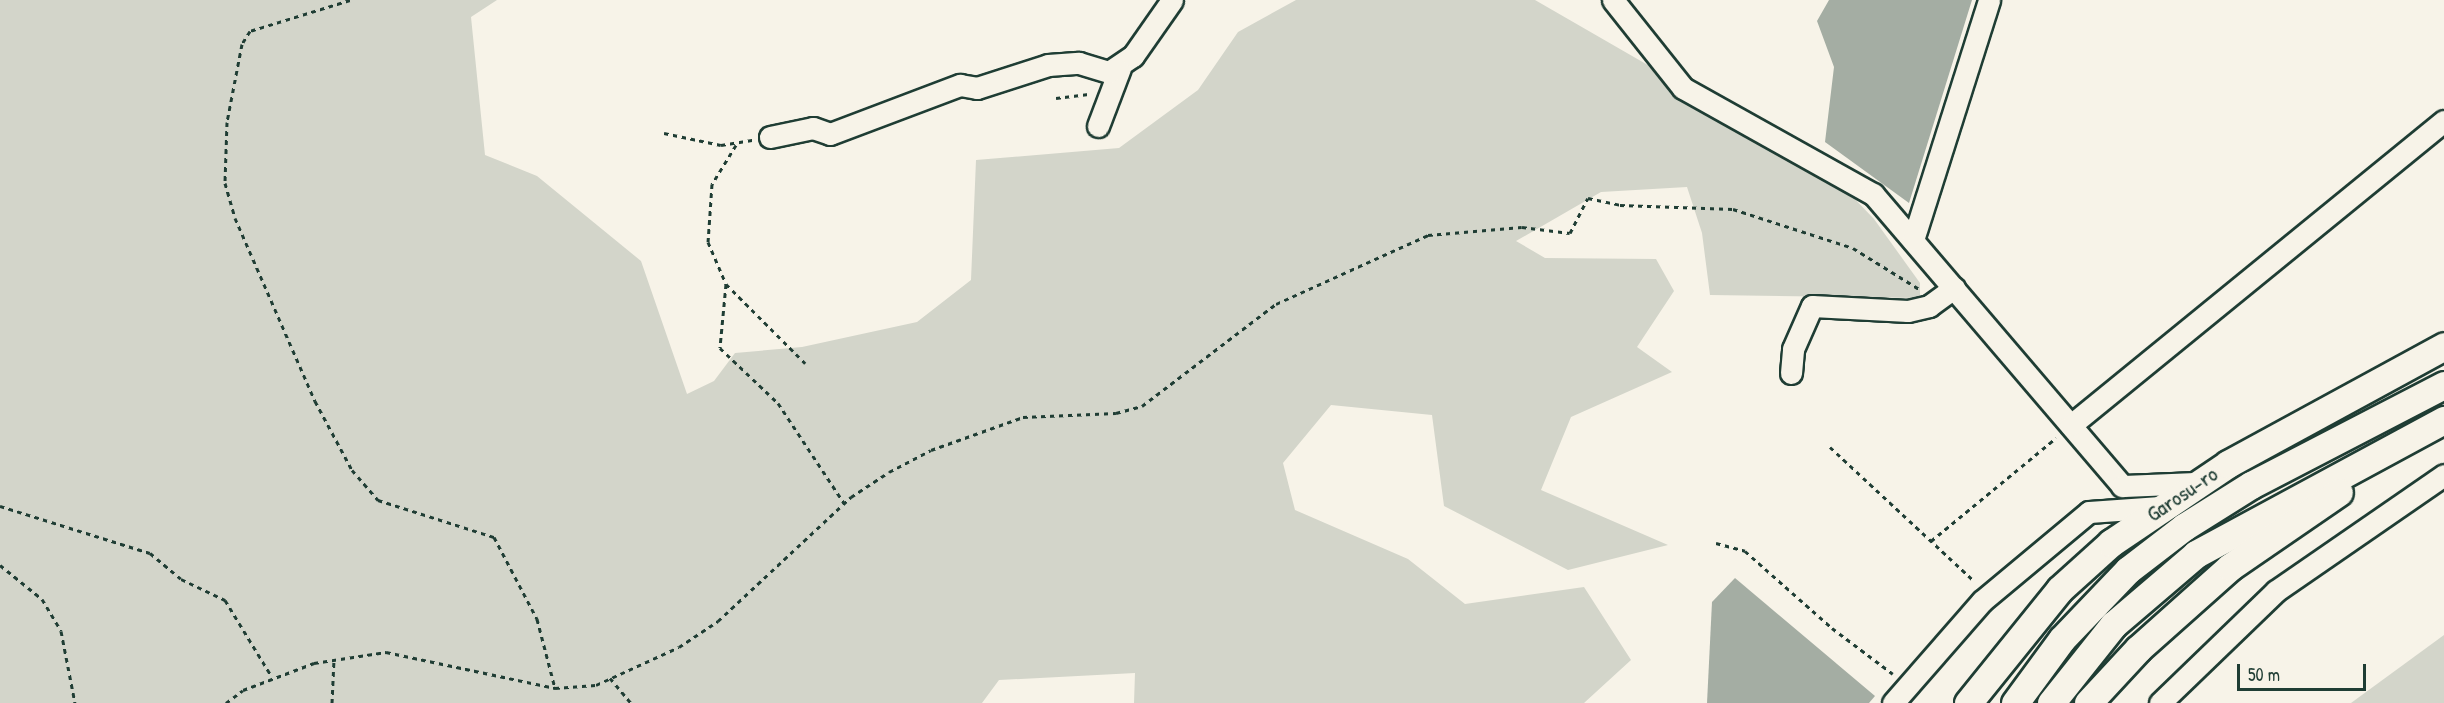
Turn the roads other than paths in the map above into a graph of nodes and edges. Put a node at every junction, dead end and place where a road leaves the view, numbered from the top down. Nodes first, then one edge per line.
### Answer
1 (1172, 0) edge
2 (1613, 0) edge
3 (1989, 0) edge
4 (1120, 68) junction
5 (2444, 121) edge
6 (1098, 126) dead end
7 (770, 137) road end
8 (1913, 240) junction
9 (1949, 291) junction
10 (2444, 346) edge
11 (1791, 373) dead end
12 (2444, 385) edge
13 (2444, 420) edge
14 (2071, 425) junction
15 (2444, 427) edge
16 (2444, 475) edge
17 (2197, 483) junction
18 (2160, 507) junction
19 (2171, 699) edge
20 (1893, 703) edge
21 (1968, 703) edge
22 (2015, 703) edge
23 (2051, 703) edge
24 (2088, 703) edge

1 - 4 street
2 - 8 street
3 - 8 street
4 - 6 street
4 - 7 street
5 - 14 street
8 - 9 street
9 - 11 street
9 - 14 street
10 - 17 main road, Garosu-ro
12 - 22 main road, Garosu-ro
13 - 23 main road
14 - 17 street
15 - 24 main road
16 - 19 street
17 - 18 main road, Garosu-ro
18 - 20 street
18 - 21 main road, Garosu-ro

